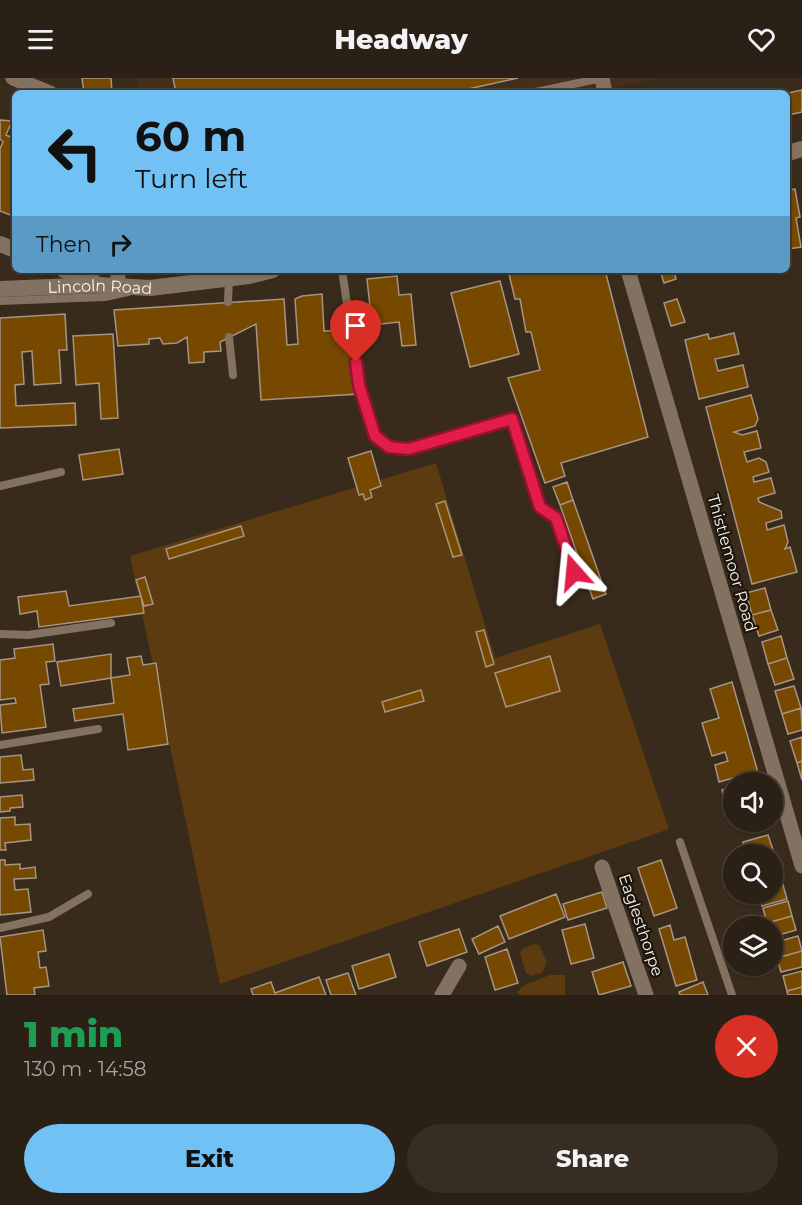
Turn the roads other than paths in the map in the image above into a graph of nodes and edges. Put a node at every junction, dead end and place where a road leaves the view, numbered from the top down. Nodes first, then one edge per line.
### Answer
1 (13, 78) edge
2 (602, 78) edge
3 (43, 90) edge
4 (545, 90) edge
5 (71, 273) edge
6 (256, 273) edge
7 (342, 273) edge
8 (629, 273) edge
9 (118, 278) edge
10 (229, 278) junction
11 (100, 285) junction
12 (150, 288) junction
13 (0, 289) edge
14 (0, 301) edge
15 (228, 302) dead end
16 (229, 337) dead end
17 (233, 375) dead end
18 (62, 472) dead end
19 (0, 486) edge
20 (574, 572) dead end
21 (111, 623) dead end
22 (0, 634) edge
23 (98, 729) dead end
24 (0, 745) edge
25 (680, 842) dead end
26 (802, 866) edge
27 (602, 867) dead end
28 (88, 894) dead end
29 (0, 928) edge
30 (459, 966) dead end
31 (442, 995) edge
32 (646, 995) edge
33 (732, 995) edge

1 - 3 street
2 - 4 lane
5 - 11 street
6 - 10 street, Lincoln Road
7 - 20 lane
8 - 26 street, Thistlemoor Road
9 - 11 street, Lincoln Road
9 - 12 street, Lincoln Road
10 - 12 street, Lincoln Road
10 - 15 lane
11 - 13 street, Lincoln Road
12 - 14 lane
16 - 17 lane
18 - 19 lane
21 - 22 lane
23 - 24 lane
25 - 33 lane
27 - 32 street, Eaglesthorpe
28 - 29 lane
30 - 31 street

